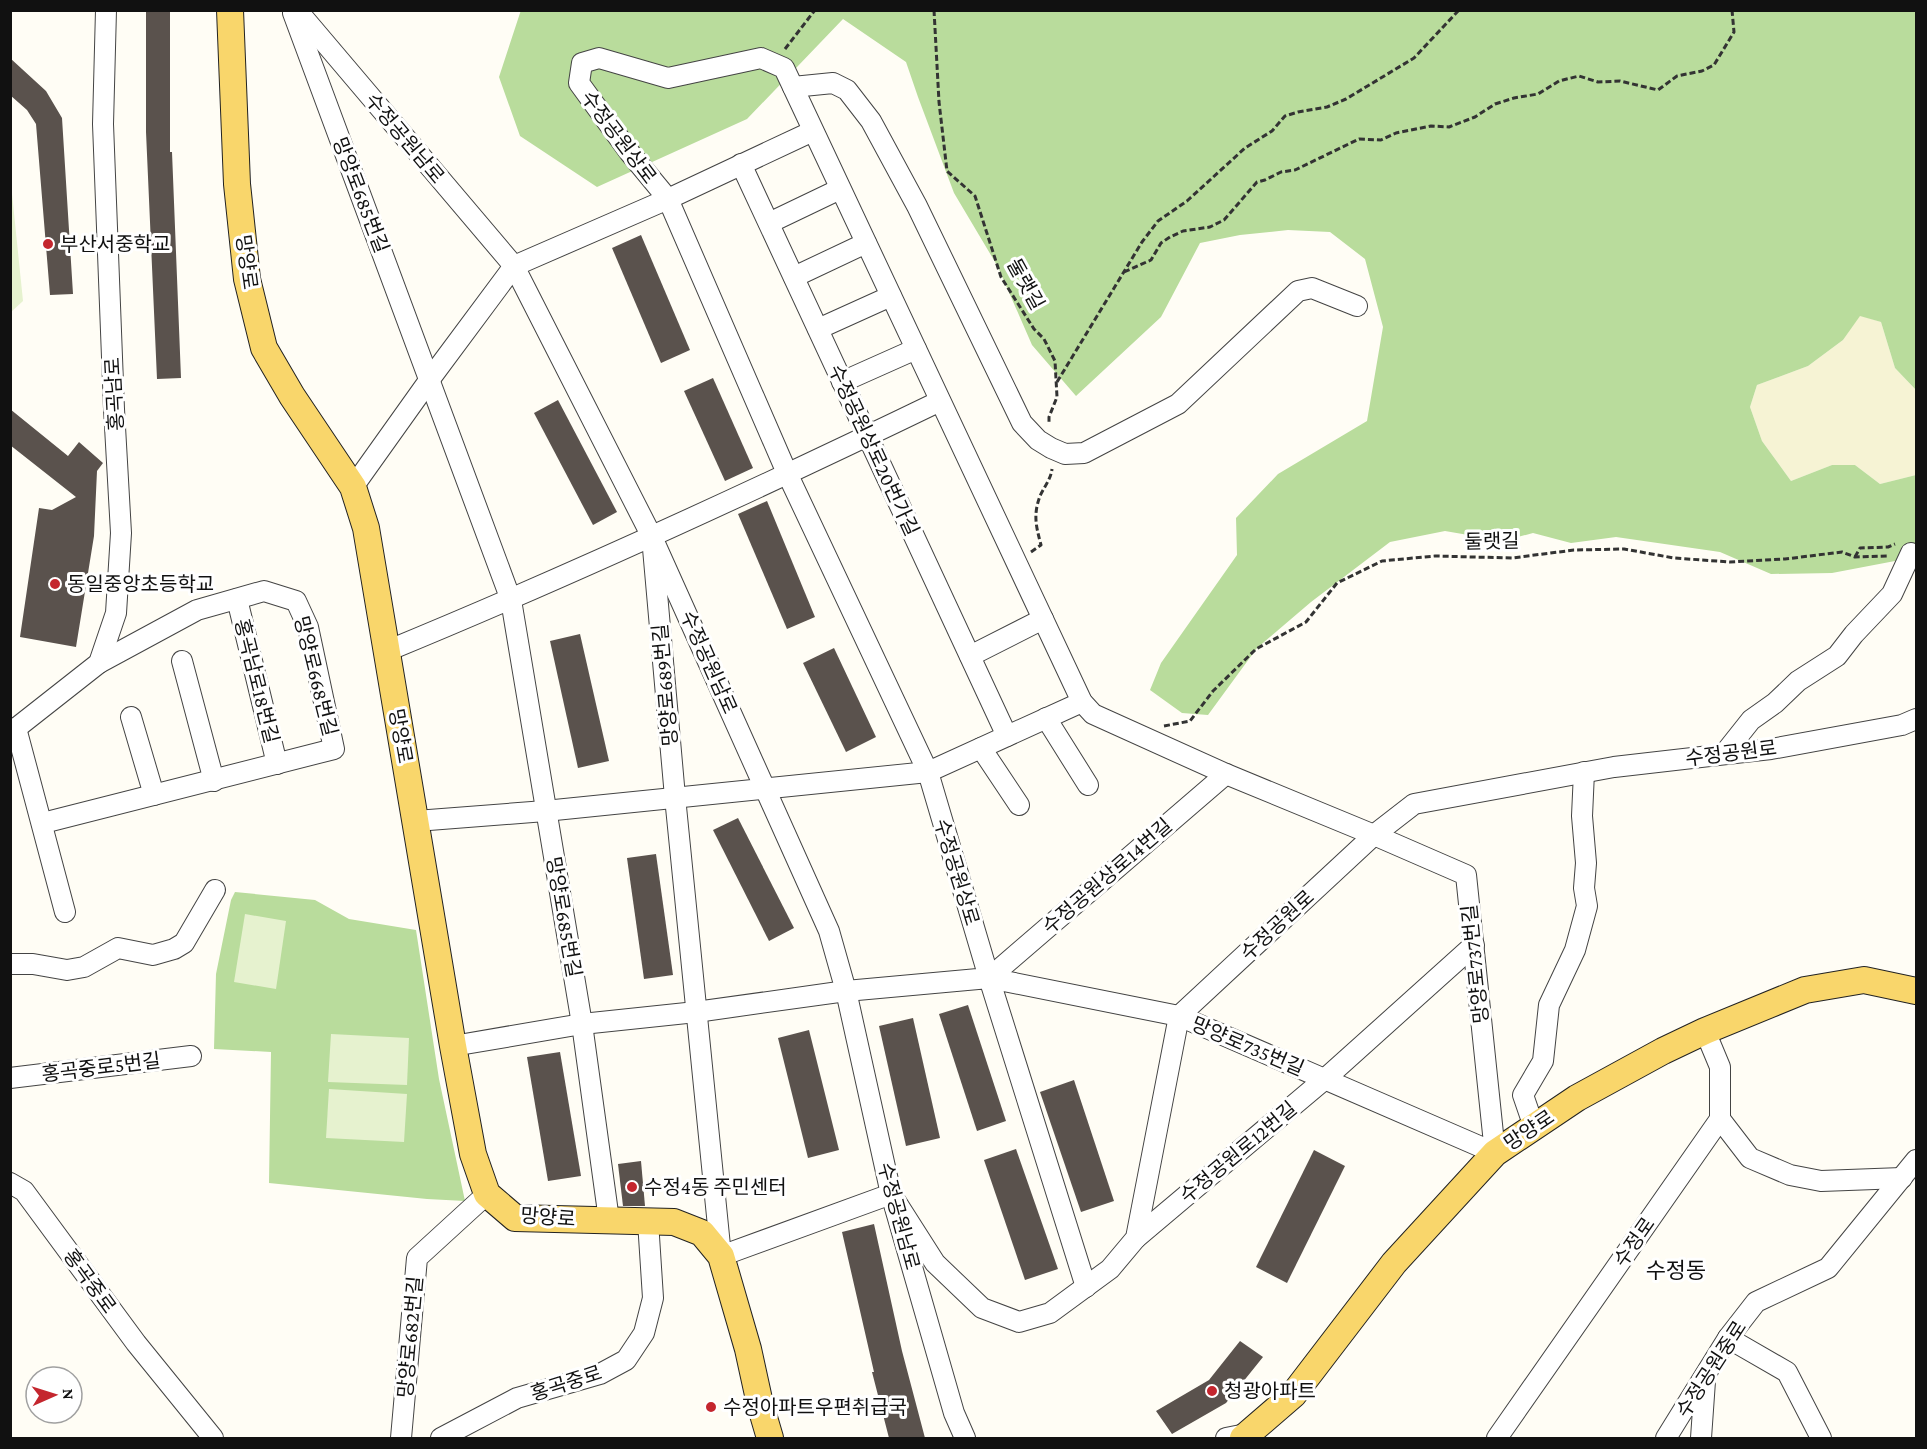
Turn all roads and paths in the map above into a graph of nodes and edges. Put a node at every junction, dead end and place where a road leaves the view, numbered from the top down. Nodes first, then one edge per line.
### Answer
1 (106, 10) edge
2 (230, 10) edge
3 (292, 10) edge
4 (297, 10) edge
5 (815, 10) edge
6 (934, 10) edge
7 (1459, 10) edge
8 (1732, 10) edge
9 (774, 63) junction
10 (793, 87) junction
11 (813, 130) junction
12 (741, 164) junction
13 (840, 189) junction
14 (668, 199) junction
15 (769, 223) junction
16 (866, 243) junction
17 (514, 266) junction
18 (1124, 272) junction
19 (794, 277) junction
20 (891, 296) junction
21 (1357, 306) dead end
22 (818, 329) junction
23 (916, 349) junction
24 (430, 379) junction
25 (842, 382) junction
26 (1056, 384) junction
27 (940, 401) junction
28 (867, 436) junction
29 (1051, 448) junction
30 (787, 473) junction
31 (353, 487) junction
32 (652, 537) junction
33 (1904, 548) junction
34 (1855, 557) junction
35 (1016, 562) junction
36 (237, 598) junction
37 (511, 600) junction
38 (1043, 619) junction
39 (387, 651) junction
40 (970, 656) junction
41 (182, 661) dead end
42 (99, 663) junction
43 (1082, 702) junction
44 (131, 717) dead end
45 (1046, 718) junction
46 (1917, 719) edge
47 (13, 730) edge
48 (1130, 730) junction
49 (1007, 736) junction
50 (981, 748) junction
51 (334, 749) joint
52 (1724, 754) junction
53 (277, 764) junction
54 (928, 772) junction
55 (1584, 772) junction
56 (1226, 774) junction
57 (214, 781) junction
58 (1088, 785) dead end
59 (765, 788) junction
60 (154, 795) junction
61 (675, 796) junction
62 (1019, 805) dead end
63 (545, 811) junction
64 (416, 821) junction
65 (43, 823) junction
66 (1374, 835) junction
67 (215, 890) dead end
68 (66, 912) dead end
69 (1474, 945) junction
70 (10, 964) edge
71 (989, 978) junction
72 (846, 991) junction
73 (1917, 991) edge
74 (696, 1012) junction
75 (1179, 1016) junction
76 (582, 1024) junction
77 (1705, 1031) junction
78 (453, 1046) junction
79 (191, 1056) dead end
80 (10, 1078) edge
81 (1326, 1078) junction
82 (1720, 1119) junction
83 (1534, 1127) junction
84 (1496, 1153) junction
85 (1917, 1160) edge
86 (1902, 1178) junction
87 (10, 1183) edge
88 (487, 1194) junction
89 (891, 1194) junction
90 (609, 1220) junction
91 (648, 1221) junction
92 (1136, 1238) junction
93 (721, 1256) junction
94 (1086, 1287) junction
95 (1728, 1338) junction
96 (1705, 1378) junction
97 (1240, 1437) edge
98 (213, 1438) edge
99 (401, 1438) edge
100 (441, 1438) edge
101 (770, 1438) edge
102 (965, 1438) edge
103 (1497, 1438) edge
104 (1666, 1438) edge
105 (1701, 1438) edge
106 (1821, 1438) edge

1 - 42 street, 홍곡남로
2 - 31 main road, 망양로
3 - 24 street, 망양로685번길
4 - 17 street, 수정공원남로
5 - 9 path
6 - 26 path, 둘랫길
7 - 18 path
8 - 18 path
9 - 10 street
9 - 14 street, 수정공원상로
10 - 11 street
10 - 29 street
11 - 12 street, 수정공원상로
11 - 13 street
12 - 14 street, 수정공원상로
12 - 15 street, 수정공원상로20번가길
13 - 15 street
13 - 16 street
14 - 17 street
14 - 30 street, 수정공원상로
15 - 19 street, 수정공원상로20번가길
16 - 19 street
16 - 20 street
17 - 24 street
17 - 32 street, 수정공원남로
18 - 26 path
19 - 22 street, 수정공원상로20번가길
20 - 22 street
20 - 23 street
21 - 29 street
22 - 25 street, 수정공원상로20번가길
23 - 25 street
23 - 27 street
24 - 31 street
24 - 37 street, 망양로685번길
25 - 28 street, 수정공원상로20번가길
26 - 29 path, 둘랫길
27 - 28 street
27 - 35 street
28 - 30 street
28 - 40 street, 수정공원상로20번가길
29 - 35 path, 둘랫길
30 - 32 street
30 - 54 street, 수정공원상로
31 - 39 main road, 망양로
32 - 37 street
32 - 59 street, 수정공원남로
32 - 61 street, 망양로689번길
33 - 34 path, 둘랫길
33 - 34 path
33 - 52 street
34 - 48 path, 둘랫길
35 - 38 street
36 - 42 street, 망양로668번길
36 - 51 street, 망양로668번길
36 - 53 street, 홍곡남로18번길
37 - 39 street
37 - 63 street, 망양로685번길
38 - 40 street
38 - 43 street
39 - 64 main road, 망양로
40 - 49 street, 수정공원상로20번가길
41 - 57 street
42 - 47 street
43 - 45 street
43 - 48 street
44 - 60 street
45 - 49 street
45 - 58 street
46 - 52 street, 수정공원로
47 - 65 street
48 - 56 street
49 - 50 street
50 - 54 street
50 - 62 street
51 - 53 street, 홍곡남로18번길
52 - 55 street, 수정공원로
53 - 57 street, 홍곡남로18번길
54 - 59 street
54 - 71 street, 수정공원상로
55 - 66 street, 수정공원로
55 - 83 street
56 - 66 street
56 - 71 street, 수정공원상로14번길
57 - 60 street, 홍곡남로18번길
59 - 61 street
59 - 72 street, 수정공원남로
60 - 65 street, 홍곡남로18번길
61 - 63 street
61 - 74 street, 망양로689번길
63 - 64 street
63 - 76 street, 망양로685번길
64 - 78 main road, 망양로
65 - 68 street
66 - 69 street, 망양로737번길
66 - 75 street, 수정공원로
67 - 70 street
69 - 81 street, 수정공원로12번길
69 - 84 street, 망양로737번길
71 - 72 street
71 - 75 street, 망양로735번길
71 - 94 street, 수정공원상로
72 - 74 street
72 - 89 street, 수정공원남로
73 - 77 main road, 망양로
74 - 76 street
74 - 93 street, 망양로689번길
75 - 81 street, 망양로735번길
75 - 92 street
76 - 78 street
76 - 90 street, 망양로685번길
77 - 82 street
77 - 83 main road, 망양로
78 - 88 main road, 망양로
79 - 80 street, 홍곡중로5번길
81 - 84 street, 망양로735번길
81 - 92 street, 수정공원로12번길
82 - 86 street
82 - 103 street, 수정로
83 - 84 main road, 망양로
84 - 97 main road, 망양로
85 - 86 street, 수정공원중로
86 - 95 street, 수정공원중로
87 - 98 street, 홍곡중로
88 - 90 main road, 망양로
88 - 99 street, 망양로682번길
89 - 93 street
89 - 94 street
89 - 102 street, 수정공원남로
90 - 91 main road, 망양로
91 - 93 main road, 망양로
91 - 100 street, 홍곡중로
92 - 94 street
93 - 101 main road, 망양로
95 - 96 street, 수정공원중로
95 - 106 street
96 - 104 street, 수정공원중로
96 - 105 street

